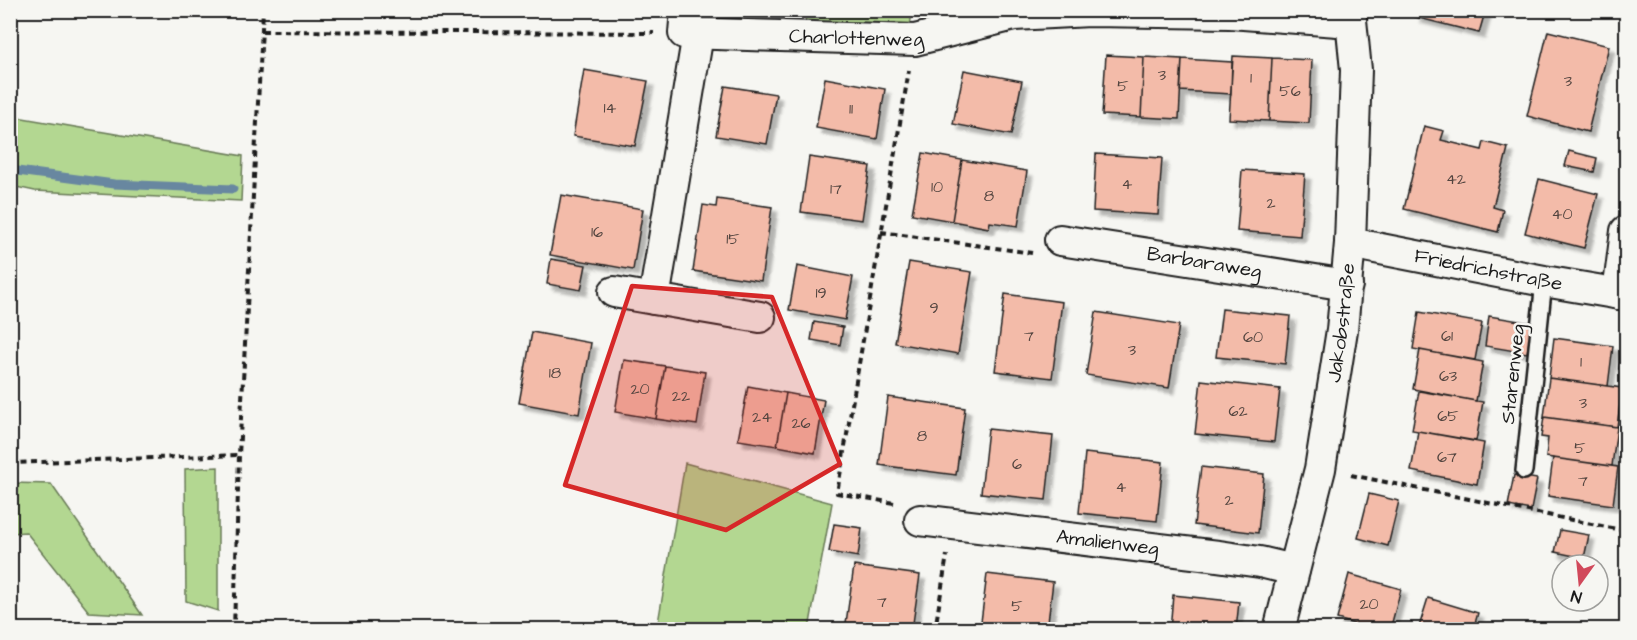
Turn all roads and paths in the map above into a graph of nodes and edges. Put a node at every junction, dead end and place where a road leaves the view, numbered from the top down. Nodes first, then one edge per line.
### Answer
1 (263, 10) edge
2 (1350, 16) edge
3 (689, 26) edge
4 (262, 31) junction
5 (915, 40) junction
6 (1626, 231) edge
7 (881, 232) junction
8 (1060, 240) joint
9 (1350, 243) junction
10 (1544, 281) junction
11 (1347, 285) junction
12 (614, 292) dead end
13 (1622, 294) edge
14 (654, 299) junction
15 (760, 317) dead end
16 (239, 455) junction
17 (10, 463) edge
18 (1320, 469) junction
19 (1524, 471) dead end
20 (920, 520) joint
21 (951, 525) junction
22 (1626, 531) edge
23 (1294, 570) junction
24 (234, 630) edge
25 (935, 630) edge
26 (1279, 630) edge

1 - 4 path
2 - 5 street, Charlottenweg
2 - 9 street, Jakobstraße
3 - 4 path
3 - 5 street, Charlottenweg
3 - 14 street
4 - 16 path
5 - 7 path
6 - 13 street
7 - 8 path
7 - 20 path
8 - 11 street, Barbaraweg
9 - 10 street, Friedrichstraße
9 - 11 street, Jakobstraße
10 - 13 street, Friedrichstraße
10 - 19 lane, Starenweg
11 - 18 street, Jakobstraße
12 - 14 street
14 - 15 street
16 - 17 path
16 - 24 path
18 - 22 path
18 - 23 street, Jakobstraße
20 - 21 street, Amalienweg
21 - 23 street, Amalienweg
21 - 25 path
23 - 26 street, Jakobstraße

